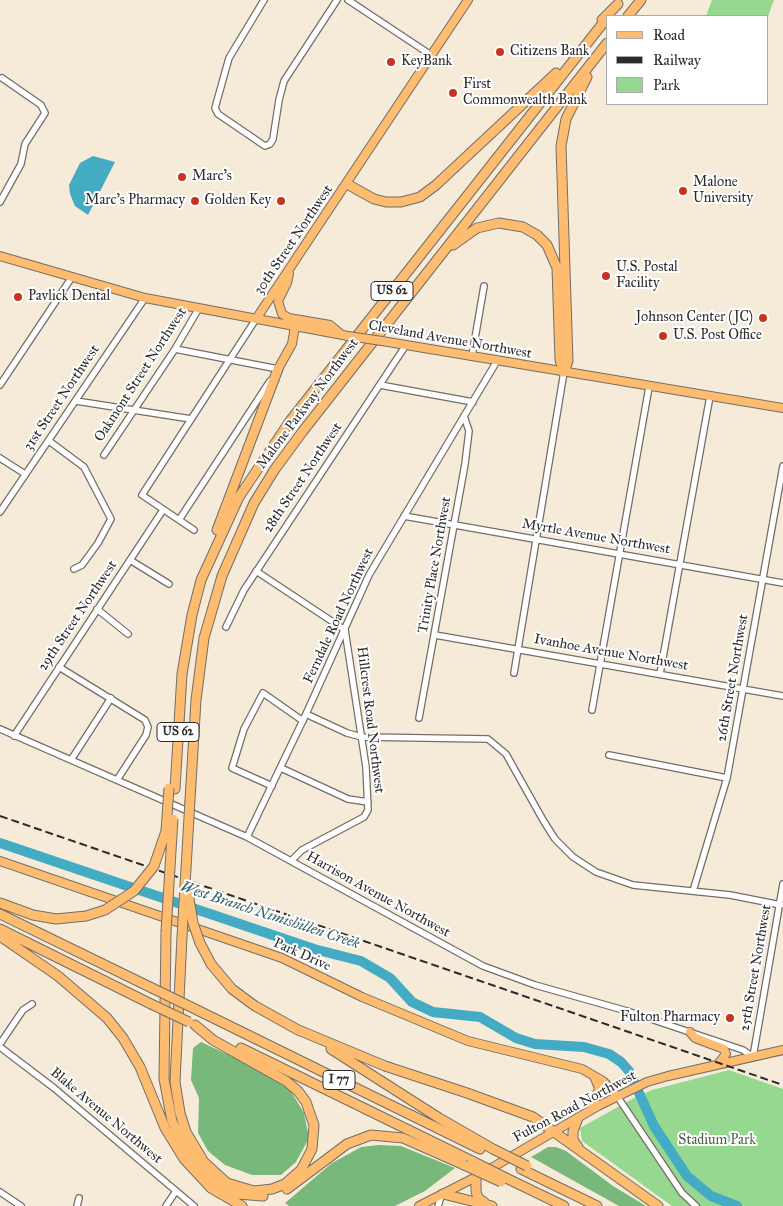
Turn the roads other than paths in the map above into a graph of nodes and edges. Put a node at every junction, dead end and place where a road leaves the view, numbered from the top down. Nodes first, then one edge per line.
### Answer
1 (264, 0) edge
2 (337, 0) edge
3 (348, 0) edge
4 (468, 0) edge
5 (641, 0) edge
6 (619, 2) edge
7 (608, 15) edge
8 (609, 15) edge
9 (629, 15) edge
10 (606, 17) edge
11 (606, 18) edge
12 (606, 44) edge
13 (606, 52) edge
14 (431, 56) junction
15 (2, 78) dead end
16 (347, 184) junction
17 (0, 202) edge
18 (0, 256) edge
19 (435, 262) junction
20 (289, 269) junction
21 (72, 277) junction
22 (484, 286) dead end
23 (145, 298) junction
24 (199, 308) junction
25 (256, 319) junction
26 (295, 326) junction
27 (345, 335) junction
28 (406, 345) junction
29 (175, 349) junction
30 (472, 356) junction
31 (230, 359) junction
32 (497, 361) junction
33 (278, 369) junction
34 (564, 372) junction
35 (0, 385) edge
36 (380, 385) junction
37 (650, 387) junction
38 (710, 396) junction
39 (76, 401) junction
40 (473, 402) junction
41 (783, 408) edge
42 (134, 411) junction
43 (464, 416) junction
44 (191, 419) junction
45 (49, 441) junction
46 (104, 455) dead end
47 (0, 458) edge
48 (783, 466) edge
49 (25, 474) junction
50 (163, 510) junction
51 (0, 512) edge
52 (404, 516) junction
53 (179, 520) junction
54 (454, 526) junction
55 (194, 530) dead end
56 (537, 540) junction
57 (619, 554) junction
58 (130, 560) junction
59 (680, 565) junction
60 (74, 569) dead end
61 (256, 571) junction
62 (763, 579) junction
63 (202, 580) junction
64 (783, 583) edge
65 (169, 584) dead end
66 (97, 609) junction
67 (226, 627) dead end
68 (345, 630) junction
69 (128, 634) dead end
70 (435, 636) junction
71 (518, 650) junction
72 (600, 664) junction
73 (59, 667) junction
74 (514, 673) dead end
75 (660, 674) junction
76 (744, 689) junction
77 (783, 696) edge
78 (111, 698) junction
79 (592, 710) dead end
80 (306, 714) junction
81 (419, 718) dead end
82 (303, 721) junction
83 (0, 730) edge
84 (14, 736) junction
85 (362, 737) junction
86 (609, 755) dead end
87 (71, 760) junction
88 (280, 768) junction
89 (727, 778) junction
90 (117, 780) junction
91 (272, 786) junction
92 (172, 788) junction
93 (368, 802) junction
94 (247, 837) junction
95 (188, 848) junction
96 (0, 861) edge
97 (291, 861) junction
98 (783, 884) edge
99 (693, 891) junction
100 (0, 904) edge
101 (781, 905) edge
102 (0, 914) edge
103 (0, 930) edge
104 (0, 936) edge
105 (166, 962) junction
106 (32, 1004) dead end
107 (192, 1024) junction
108 (296, 1029) junction
109 (690, 1032) junction
110 (0, 1046) edge
111 (783, 1050) edge
112 (753, 1057) junction
113 (718, 1064) junction
114 (592, 1074) junction
115 (620, 1095) junction
116 (592, 1110) junction
117 (578, 1118) junction
118 (554, 1131) junction
119 (173, 1141) junction
120 (490, 1150) junction
121 (581, 1151) junction
122 (468, 1163) junction
123 (476, 1177) junction
124 (503, 1180) junction
125 (176, 1191) junction
126 (0, 1192) edge
127 (443, 1194) junction
128 (79, 1198) dead end
129 (489, 1205) edge
130 (21, 1206) edge
131 (77, 1206) edge
132 (166, 1206) edge
133 (194, 1206) edge
134 (242, 1206) edge
135 (419, 1206) edge
136 (438, 1206) edge
137 (558, 1206) edge
138 (564, 1206) edge
139 (597, 1206) edge
140 (658, 1206) edge
141 (696, 1206) edge

1 - 2 street
3 - 14 street
4 - 14 main road, 30th Street Northwest
5 - 9 highway
6 - 7 highway
6 - 8 highway, Malone Parkway Northwest / US 62
10 - 16 highway
11 - 63 highway, Malone Parkway Northwest / US 62
12 - 19 highway, Malone Parkway Northwest / US 62
13 - 34 highway
14 - 16 main road, 30th Street Northwest
15 - 17 street
16 - 20 main road, 30th Street Northwest
18 - 21 main road, Cleveland Avenue Northwest
19 - 34 highway
19 - 95 highway, Malone Parkway Northwest / US 62, bridge
20 - 25 main road, 30th Street Northwest
20 - 27 main road
21 - 23 main road, Cleveland Avenue Northwest
21 - 35 street
22 - 30 street
23 - 24 main road, Cleveland Avenue Northwest
23 - 39 street, 31st Street Northwest
24 - 25 main road, Cleveland Avenue Northwest
24 - 29 street, Oakmont Street Northwest
25 - 26 main road, Cleveland Avenue Northwest
25 - 31 street, 30th Street Northwest
26 - 27 main road, Cleveland Avenue Northwest
26 - 33 main road
27 - 28 main road, Cleveland Avenue Northwest, bridge
28 - 30 main road, Cleveland Avenue Northwest
28 - 36 street, 28th Street Northwest
29 - 31 street
29 - 42 street, Oakmont Street Northwest
30 - 32 main road, Cleveland Avenue Northwest
31 - 33 street
31 - 44 street, 30th Street Northwest
32 - 34 main road, Cleveland Avenue Northwest
32 - 40 street, Ferndale Road Northwest
33 - 53 street
33 - 63 highway
34 - 37 main road, Cleveland Avenue Northwest
34 - 56 street
36 - 40 street
36 - 61 street, 28th Street Northwest
37 - 38 main road, Cleveland Avenue Northwest
37 - 57 street
38 - 41 main road, Cleveland Avenue Northwest
38 - 59 street
39 - 42 street
39 - 45 street, 31st Street Northwest
40 - 43 street, Ferndale Road Northwest
42 - 44 street
42 - 46 street, Oakmont Street Northwest
43 - 52 street, Ferndale Road Northwest
43 - 54 street, Trinity Place Northwest
44 - 50 street, 30th Street Northwest
45 - 49 street, 31st Street Northwest
45 - 60 street
47 - 49 street
48 - 62 street, 26th Street Northwest
49 - 51 street, 31st Street Northwest
50 - 53 street
50 - 58 street, 29th Street Northwest
52 - 54 street, Myrtle Avenue Northwest
52 - 68 street, Ferndale Road Northwest
53 - 55 street
54 - 56 street, Myrtle Avenue Northwest
54 - 70 street, Trinity Place Northwest
56 - 57 street, Myrtle Avenue Northwest
56 - 71 street
57 - 59 street, Myrtle Avenue Northwest
57 - 72 street
58 - 65 street
58 - 66 street, 29th Street Northwest
59 - 62 street, Myrtle Avenue Northwest
59 - 75 street
61 - 67 street, 28th Street Northwest
61 - 68 street
62 - 64 street, Myrtle Avenue Northwest
62 - 76 street, 26th Street Northwest
63 - 92 highway, Malone Parkway Northwest / US 62
66 - 69 street
66 - 73 street, 29th Street Northwest
68 - 80 street, Ferndale Road Northwest
68 - 85 street, Hillcrest Road Northwest
70 - 71 street, Ivanhoe Avenue Northwest
70 - 81 street, Trinity Place Northwest
71 - 72 street, Ivanhoe Avenue Northwest
71 - 74 street
72 - 75 street, Ivanhoe Avenue Northwest
72 - 79 street
73 - 78 street
73 - 84 street, 29th Street Northwest
75 - 76 street, Ivanhoe Avenue Northwest
76 - 77 street, Ivanhoe Avenue Northwest
76 - 89 street, 26th Street Northwest
78 - 87 street
78 - 90 street
80 - 82 street, Ferndale Road Northwest
80 - 85 street
82 - 88 street, Ferndale Road Northwest
82 - 91 street
83 - 84 street, Harrison Avenue Northwest
84 - 87 street, Harrison Avenue Northwest
85 - 93 street, Hillcrest Road Northwest
85 - 99 street
86 - 89 street
87 - 90 street, Harrison Avenue Northwest
88 - 91 street, Ferndale Road Northwest
88 - 93 street
89 - 99 street, 26th Street Northwest
90 - 94 street, Harrison Avenue Northwest
91 - 94 street, Ferndale Road Northwest
92 - 100 highway, bridge
92 - 105 highway, bridge
93 - 97 street, Hillcrest Road Northwest
94 - 97 street, Harrison Avenue Northwest
95 - 107 highway, bridge
95 - 108 highway, bridge
96 - 114 main road, Park Drive
97 - 109 street, Harrison Avenue Northwest
98 - 101 street, 25th Street Northwest
99 - 101 street
101 - 112 street, 25th Street Northwest
102 - 120 highway, I 77, bridge
103 - 107 highway, I 77, bridge
104 - 119 highway
105 - 119 highway
105 - 122 highway
106 - 110 street
107 - 122 highway, I 77
108 - 118 highway
108 - 120 highway
109 - 112 street, Harrison Avenue Northwest
109 - 113 main road
110 - 125 street, Blake Avenue Northwest
111 - 112 main road, Fulton Road Northwest
112 - 113 main road, Fulton Road Northwest
113 - 115 main road, Fulton Road Northwest
114 - 115 main road, Park Drive
114 - 116 main road
115 - 116 main road, Fulton Road Northwest
115 - 141 street
116 - 117 main road, Fulton Road Northwest
117 - 118 main road, Fulton Road Northwest
117 - 121 highway
118 - 121 highway
118 - 123 main road, Fulton Road Northwest
119 - 134 highway
120 - 139 highway, I 77
121 - 140 highway
122 - 124 highway, I 77, bridge
123 - 127 main road, Fulton Road Northwest
123 - 129 highway
124 - 137 highway
124 - 138 highway, I 77
125 - 132 street
125 - 133 street, Blake Avenue Northwest
126 - 130 street
127 - 129 highway
127 - 135 main road, Fulton Road Northwest
127 - 136 street
128 - 131 street

